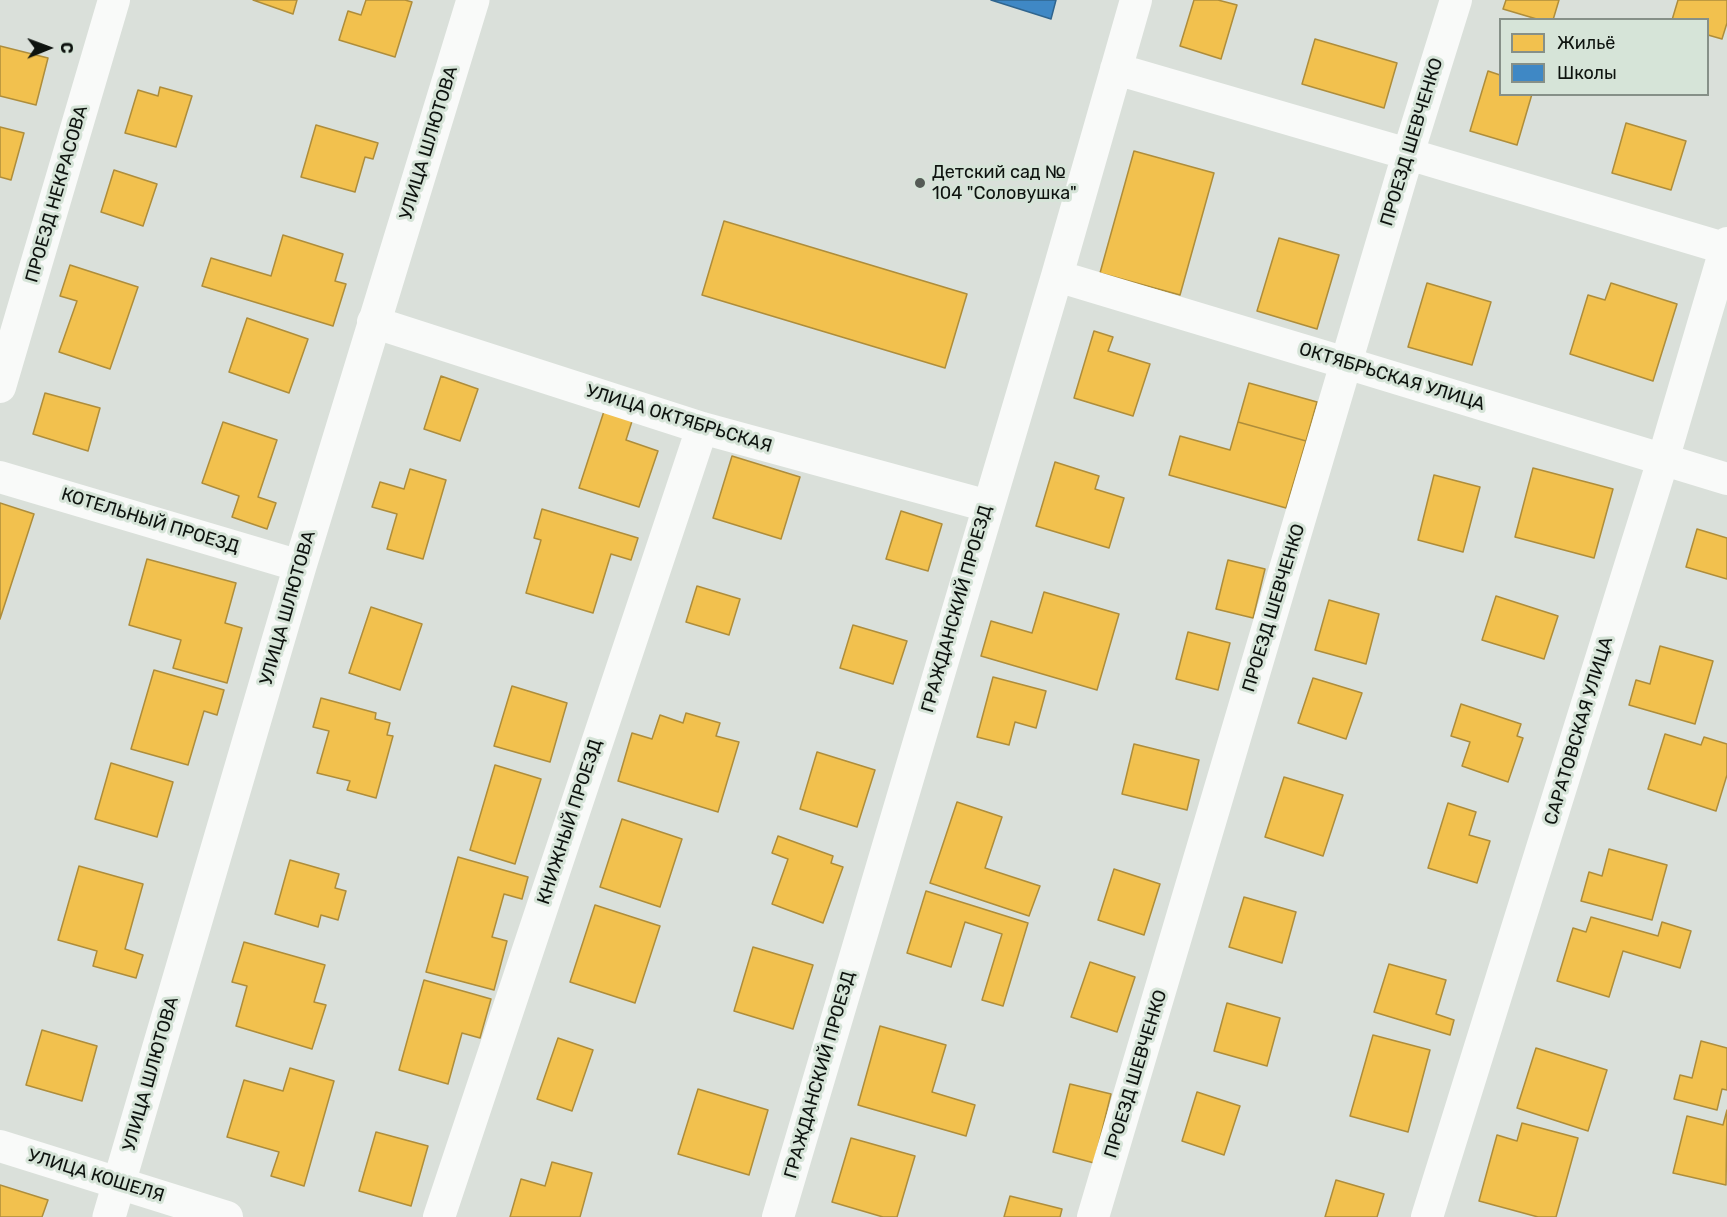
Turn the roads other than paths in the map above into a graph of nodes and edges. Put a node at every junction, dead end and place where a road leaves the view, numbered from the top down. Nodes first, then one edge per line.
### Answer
1 (114, 0) edge
2 (473, 0) edge
3 (1136, 0) edge
4 (1456, 0) edge
5 (1116, 69) junction
6 (1408, 154) junction
7 (1726, 247) edge
8 (1057, 276) junction
9 (374, 322) junction
10 (1347, 363) junction
11 (0, 387) edge
12 (702, 428) junction
13 (1663, 460) junction
14 (0, 477) edge
15 (1727, 479) edge
16 (988, 506) junction
17 (300, 566) junction
18 (0, 1146) edge
19 (120, 1182) junction
20 (109, 1217) edge
21 (227, 1217) edge
22 (439, 1217) edge
23 (778, 1217) edge
24 (1093, 1217) edge
25 (1427, 1217) edge

1 - 11 street, ПРОЕЗД НЕКРАСОВА
2 - 9 main road, УЛИЦА ШЛЮТОВА
3 - 5 street, ГРАЖДАНСКИЙ ПРОЕЗД
4 - 6 street, ПРОЕЗД ШЕВЧЕНКО
5 - 6 street
5 - 8 street, ГРАЖДАНСКИЙ ПРОЕЗД
6 - 7 street
6 - 10 street, ПРОЕЗД ШЕВЧЕНКО
7 - 13 street, САРАТОВСКАЯ УЛИЦА
8 - 10 street, ОКТЯБРЬСКАЯ УЛИЦА
8 - 16 street, ГРАЖДАНСКИЙ ПРОЕЗД
9 - 12 street, УЛИЦА ОКТЯБРЬСКАЯ
9 - 17 main road, УЛИЦА ШЛЮТОВА
10 - 13 street, ОКТЯБРЬСКАЯ УЛИЦА
10 - 24 street, ПРОЕЗД ШЕВЧЕНКО
12 - 16 street, УЛИЦА ОКТЯБРЬСКАЯ
12 - 22 street, КНИЖНЫЙ ПРОЕЗД
13 - 15 street, ОКТЯБРЬСКАЯ УЛИЦА
13 - 25 street, САРАТОВСКАЯ УЛИЦА
14 - 17 street, КОТЕЛЬНЫЙ ПРОЕЗД
16 - 23 street, ГРАЖДАНСКИЙ ПРОЕЗД
17 - 19 main road, УЛИЦА ШЛЮТОВА
18 - 19 street, УЛИЦА КОШЕЛЯ
19 - 20 main road, УЛИЦА ШЛЮТОВА
19 - 21 street, УЛИЦА КОШЕЛЯ

